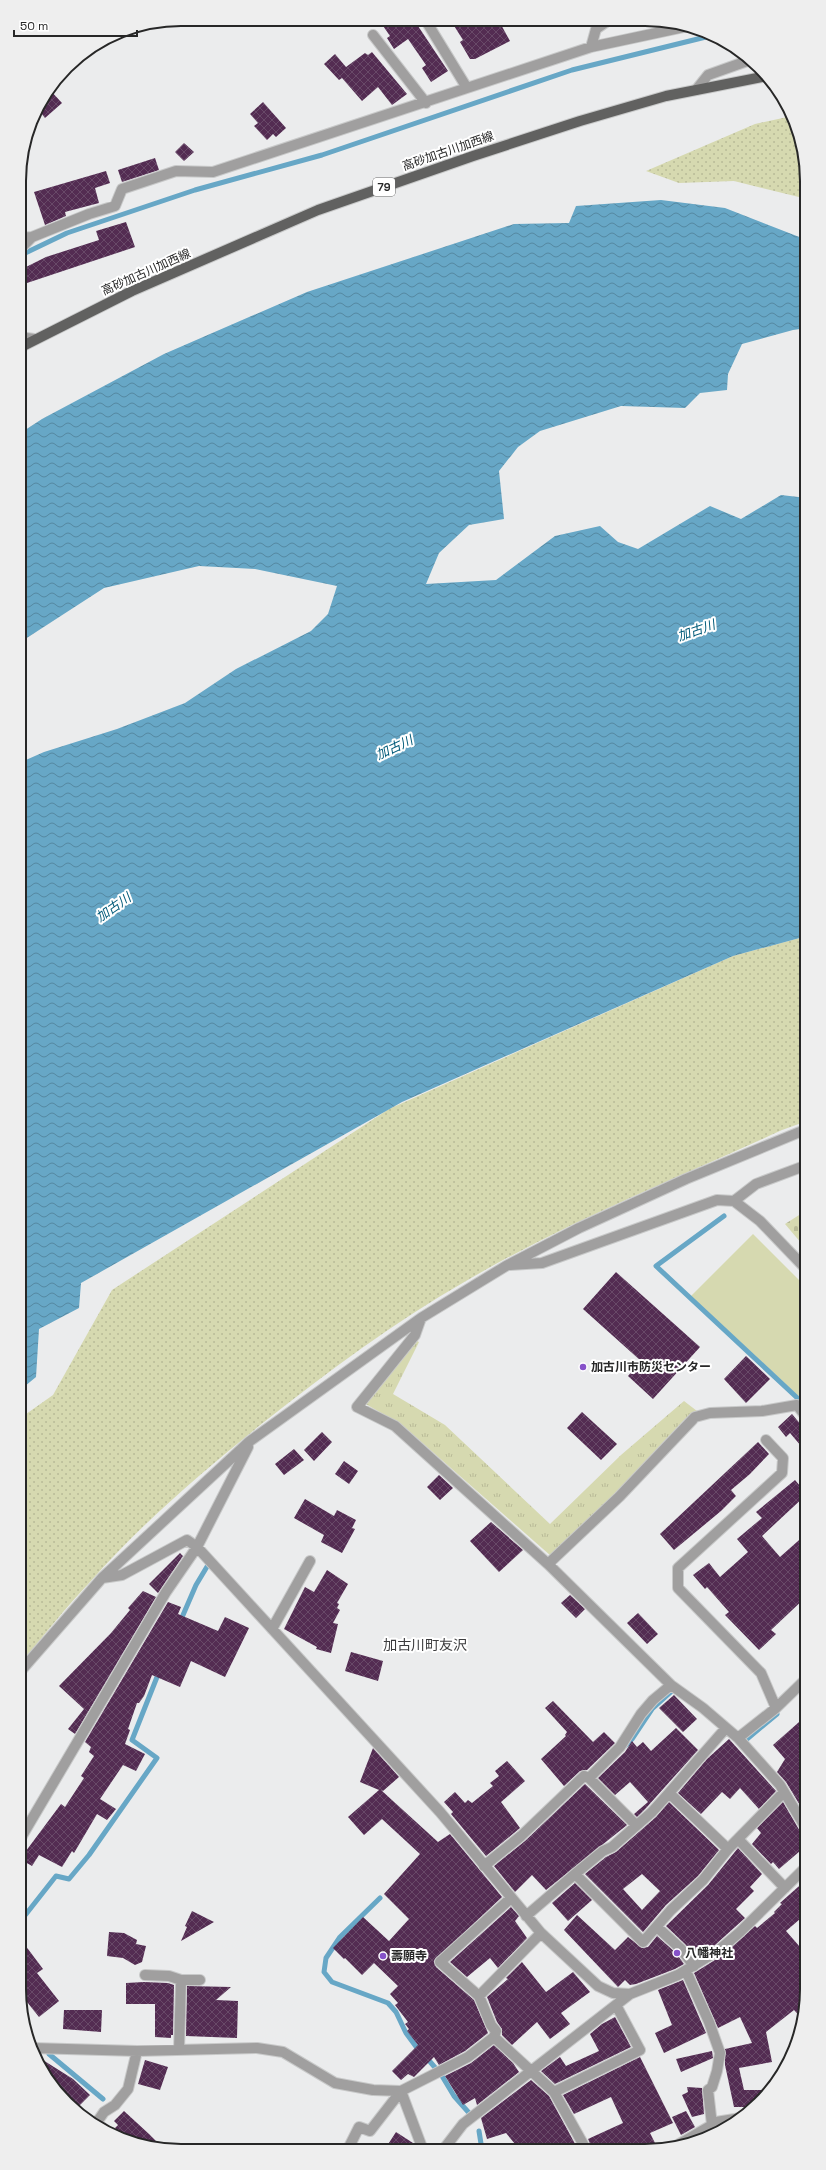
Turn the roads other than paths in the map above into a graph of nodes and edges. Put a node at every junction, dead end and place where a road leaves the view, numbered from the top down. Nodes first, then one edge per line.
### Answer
1 (430, 26) edge
2 (600, 26) edge
3 (675, 29) edge
4 (373, 34) dead end
5 (591, 47) junction
6 (744, 62) edge
7 (760, 77) edge
8 (467, 88) junction
9 (696, 90) junction
10 (426, 103) junction
11 (26, 237) edge
12 (32, 237) junction
13 (26, 245) edge
14 (26, 338) edge
15 (34, 339) junction
16 (26, 344) edge
17 (800, 1132) edge
18 (800, 1168) edge
19 (734, 1201) junction
20 (800, 1263) edge
21 (506, 1266) junction
22 (421, 1318) junction
23 (800, 1409) edge
24 (766, 1440) dead end
25 (250, 1442) junction
26 (197, 1547) junction
27 (310, 1561) dead end
28 (548, 1564) junction
29 (102, 1578) junction
30 (272, 1629) junction
31 (26, 1665) edge
32 (671, 1685) junction
33 (800, 1685) edge
34 (776, 1708) junction
35 (726, 1728) junction
36 (738, 1738) junction
37 (589, 1778) junction
38 (784, 1792) junction
39 (669, 1793) junction
40 (800, 1818) edge
41 (636, 1825) junction
42 (26, 1829) edge
43 (738, 1839) junction
44 (728, 1849) junction
45 (484, 1866) junction
46 (800, 1873) edge
47 (574, 1874) junction
48 (785, 1888) junction
49 (511, 1898) junction
50 (526, 1916) junction
51 (657, 1927) junction
52 (541, 1933) junction
53 (690, 1969) junction
54 (145, 1975) dead end
55 (181, 1980) junction
56 (200, 1980) dead end
57 (630, 1994) junction
58 (479, 1996) junction
59 (616, 2005) junction
60 (494, 2037) junction
61 (38, 2048) edge
62 (179, 2050) junction
63 (137, 2051) junction
64 (530, 2071) junction
65 (401, 2091) junction
66 (554, 2092) junction
67 (728, 2120) edge
68 (100, 2121) edge
69 (712, 2125) junction
70 (691, 2137) edge
71 (351, 2144) edge
72 (421, 2144) edge
73 (448, 2144) edge
74 (583, 2144) edge

1 - 8 street
2 - 5 street
3 - 5 street
4 - 10 street
5 - 8 street
6 - 9 street
7 - 9 main road, 高砂加古川加西線 / 79
8 - 10 street
9 - 15 main road, 高砂加古川加西線 / 79
10 - 12 street
11 - 12 street
12 - 13 street
14 - 15 street
15 - 16 main road, 高砂加古川加西線 / 79
17 - 21 street
18 - 19 street
19 - 20 street
19 - 21 street
21 - 22 street
22 - 25 street
22 - 28 street
23 - 28 street
24 - 34 street
25 - 26 street
25 - 29 street
26 - 29 street
26 - 30 street
26 - 42 street
27 - 30 street
28 - 32 street
29 - 31 street
30 - 45 street
32 - 35 street
32 - 37 street
33 - 34 street
34 - 36 street
35 - 36 street
35 - 39 street
36 - 38 street
37 - 41 street
37 - 45 street
38 - 40 street
38 - 43 street
39 - 41 street
39 - 44 street
41 - 47 street
43 - 44 street
43 - 48 street
44 - 51 street
45 - 49 street
46 - 48 street
47 - 50 street
47 - 51 street
48 - 53 street
49 - 50 street
49 - 58 street
50 - 52 street
51 - 53 street
52 - 57 street
52 - 58 street
53 - 57 street
53 - 69 street
54 - 55 street
55 - 56 street
55 - 62 street
57 - 59 street
58 - 60 street
59 - 64 street
59 - 66 street
60 - 64 street
60 - 65 street
61 - 63 street
62 - 63 street
62 - 65 street
63 - 68 street
64 - 66 street
64 - 73 street
65 - 71 street
65 - 72 street
66 - 74 street
67 - 69 street
69 - 70 street

